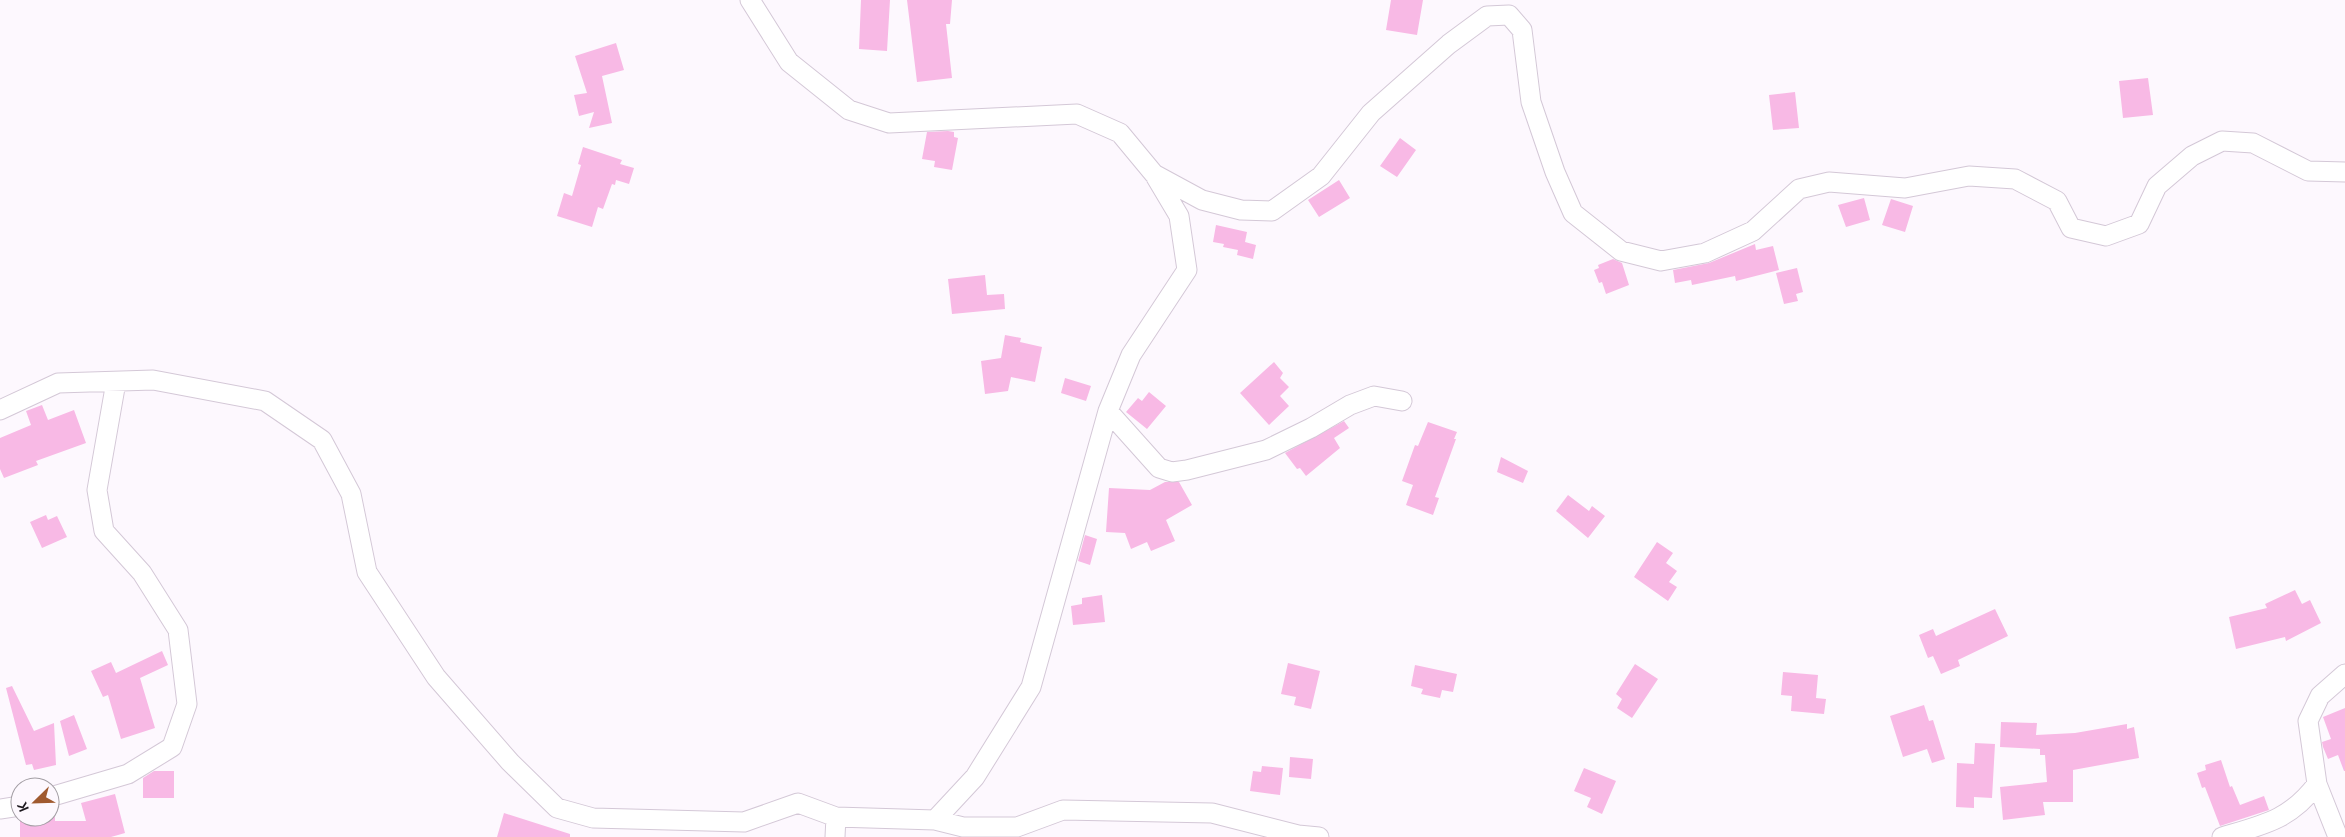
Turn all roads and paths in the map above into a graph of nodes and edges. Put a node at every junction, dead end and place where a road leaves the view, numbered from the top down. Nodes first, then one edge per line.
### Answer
1 (750, 0) edge
2 (2345, 172) edge
3 (1154, 174) junction
4 (116, 382) junction
5 (1402, 402) dead end
6 (0, 410) edge
7 (1108, 411) junction
8 (2345, 674) edge
9 (2317, 784) junction
10 (60, 794) edge
11 (836, 817) junction
12 (935, 820) junction
13 (835, 837) edge
14 (1319, 837) edge
15 (2222, 837) edge
16 (2338, 837) edge

1 - 3 street
2 - 3 street
3 - 7 street
4 - 6 street
4 - 10 street
4 - 11 street
5 - 7 street
7 - 12 street
8 - 9 street
9 - 15 street
9 - 16 street
11 - 12 street
11 - 13 street
12 - 14 street

